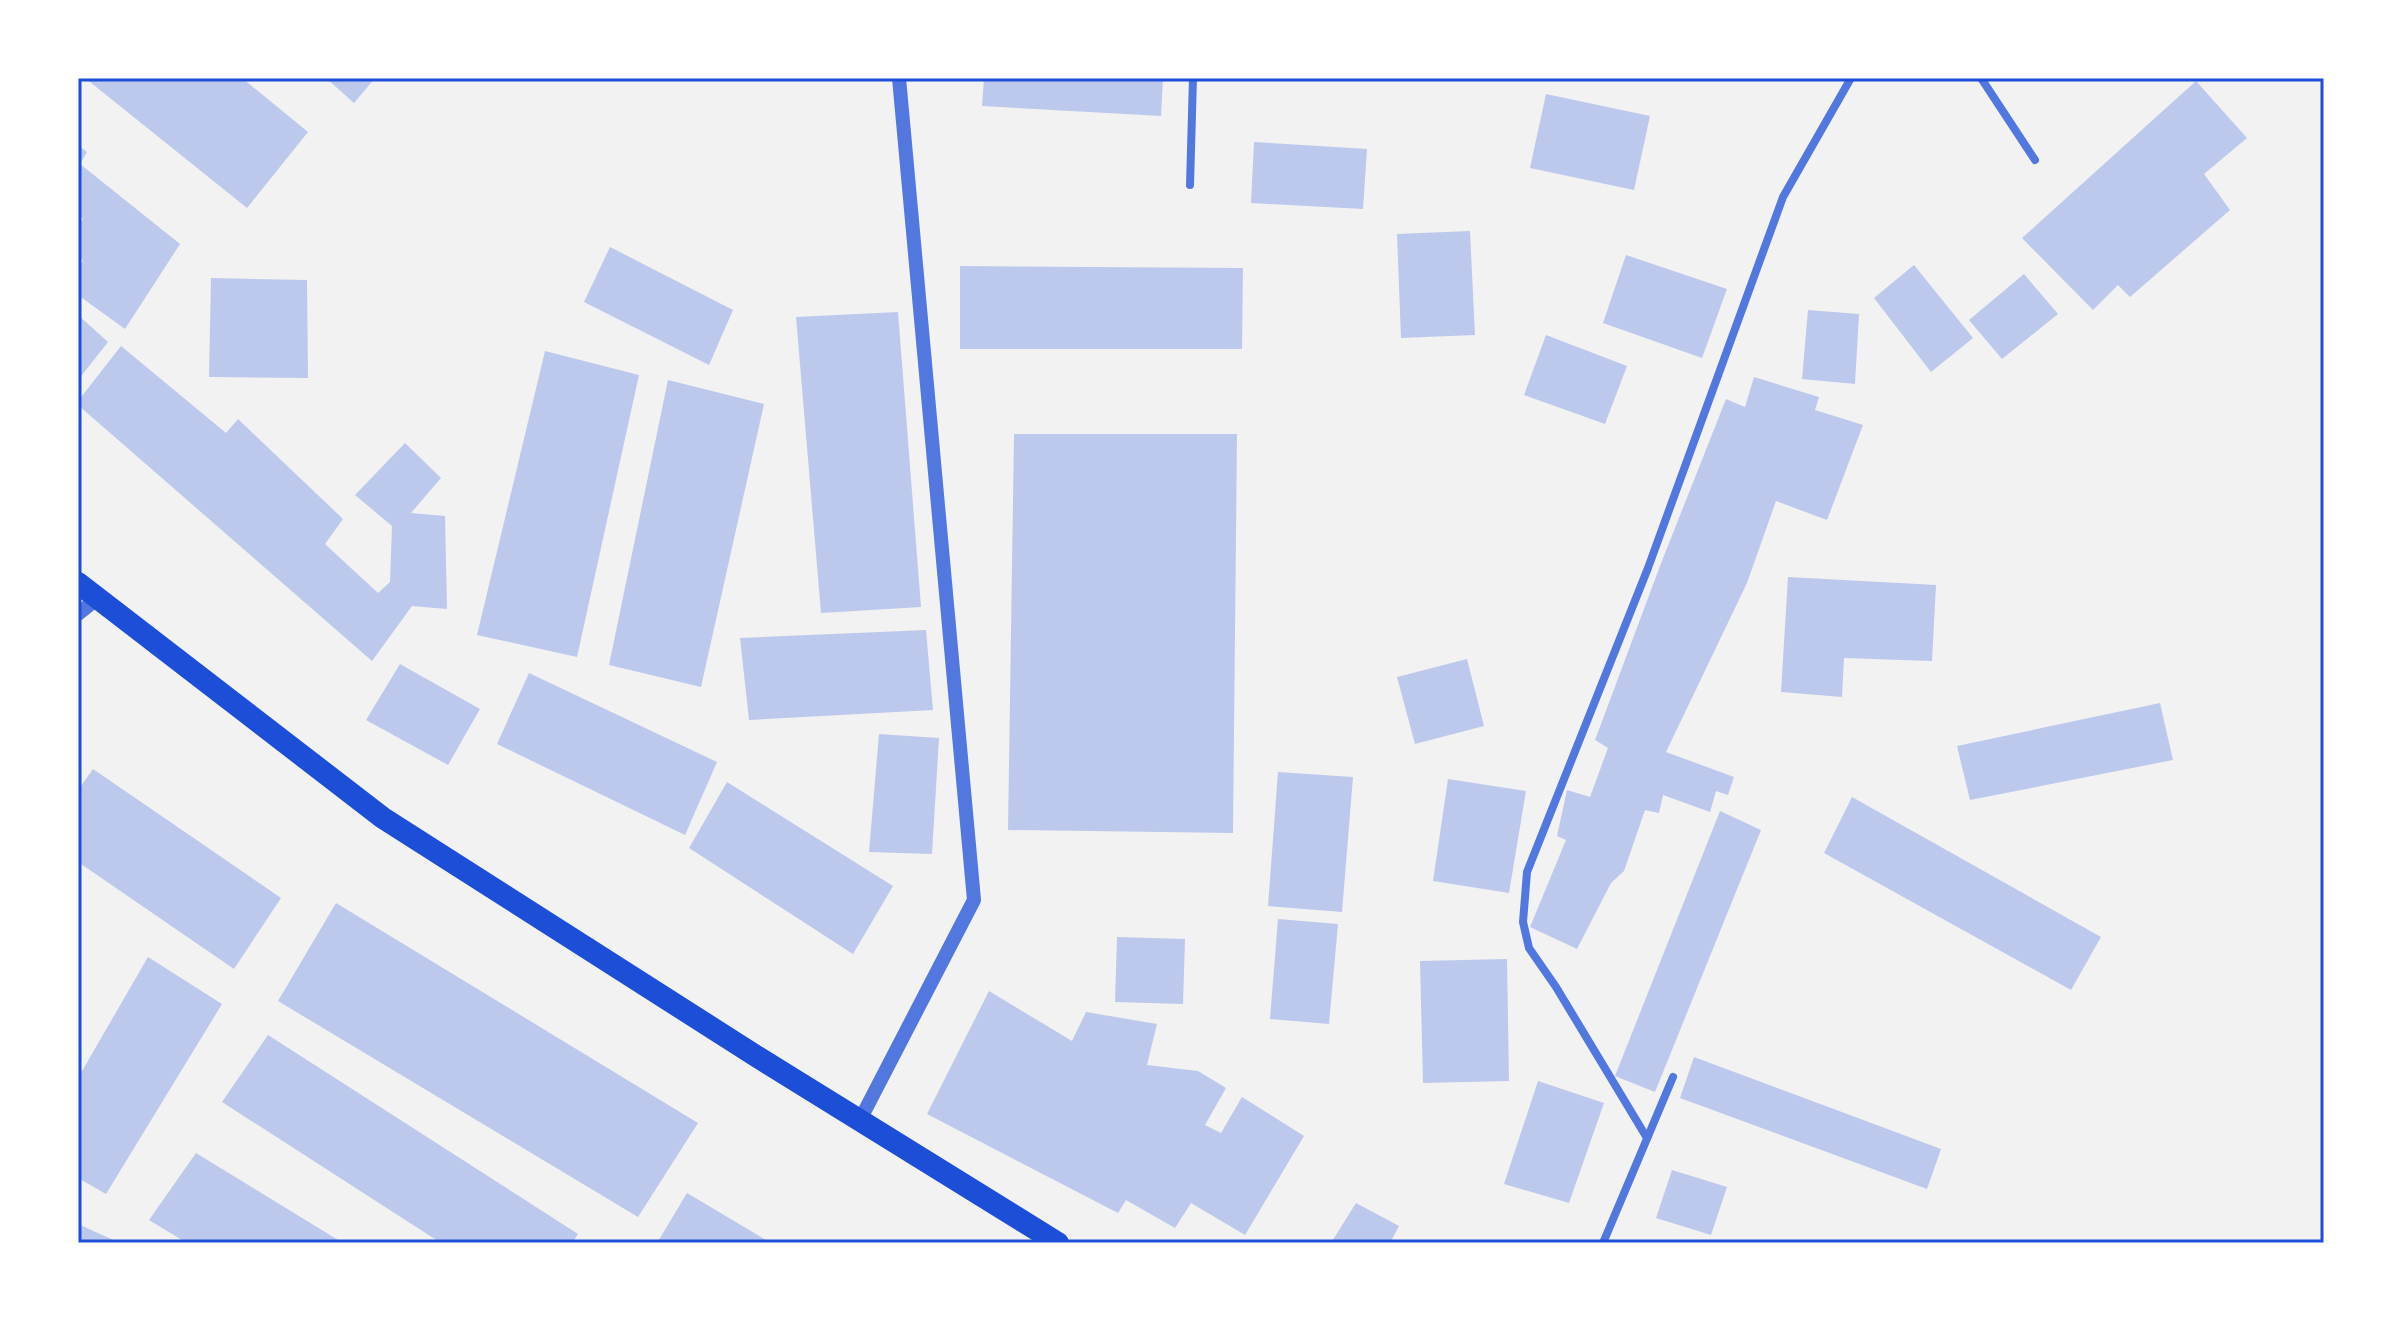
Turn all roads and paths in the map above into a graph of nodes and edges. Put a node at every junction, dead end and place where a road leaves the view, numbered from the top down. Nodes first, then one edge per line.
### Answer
1 (899, 78) edge
2 (1193, 78) edge
3 (1851, 78) edge
4 (1981, 78) edge
5 (2035, 160) dead end
6 (1190, 185) dead end
7 (78, 583) edge
8 (98, 598) junction
9 (78, 614) edge
10 (1673, 1077) dead end
11 (860, 1120) junction
12 (1647, 1138) junction
13 (1058, 1243) edge
14 (1603, 1243) edge

1 - 11 street
2 - 6 street
3 - 12 street
4 - 5 street
7 - 8 highway
8 - 9 street
8 - 11 highway
10 - 12 street
11 - 13 highway
12 - 14 street

